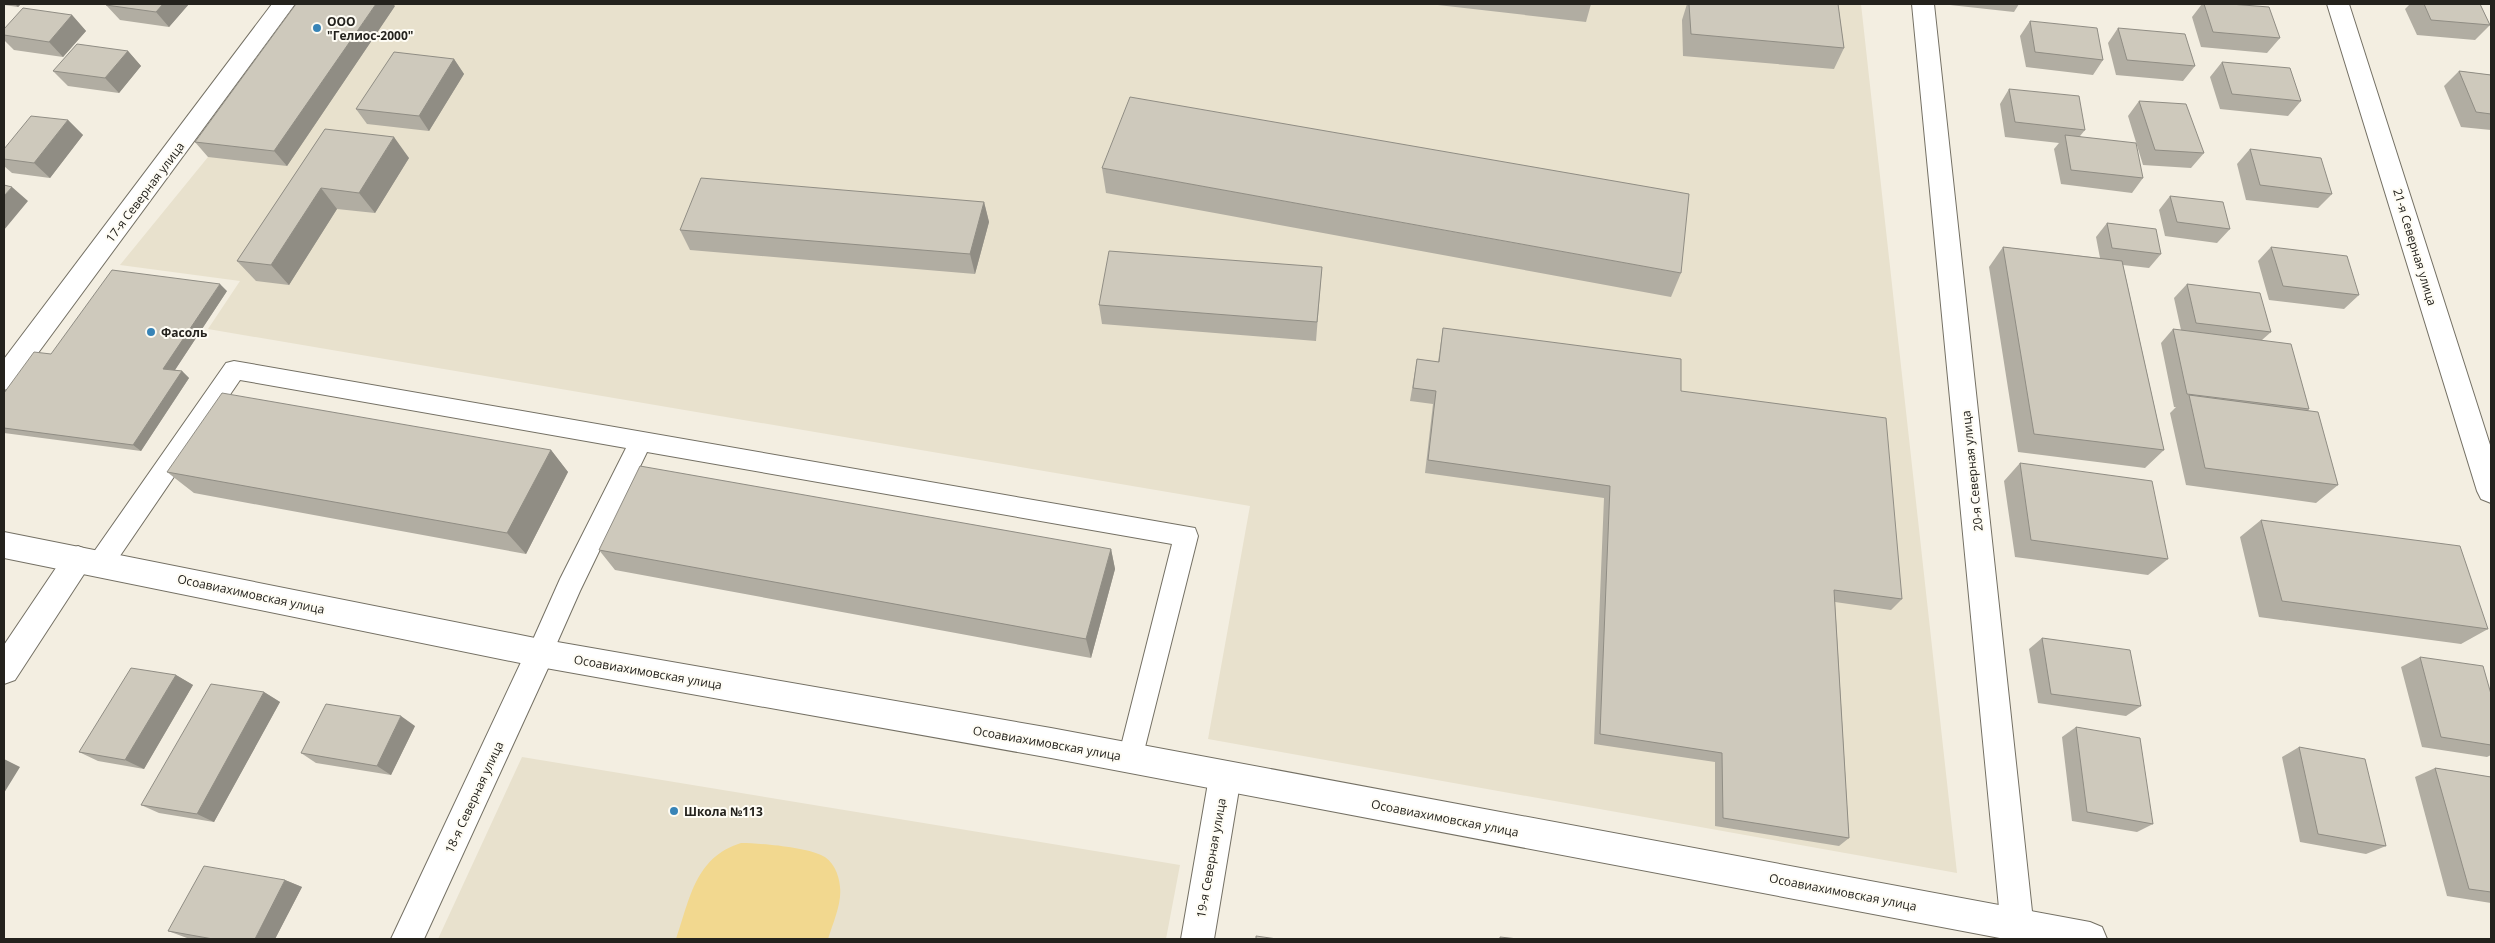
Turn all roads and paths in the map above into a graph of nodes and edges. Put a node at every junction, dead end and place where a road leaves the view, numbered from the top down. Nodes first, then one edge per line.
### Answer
1 (284, 4) edge
2 (1923, 4) edge
3 (2338, 4) edge
4 (4, 379) edge
5 (641, 441) junction
6 (2491, 491) edge
7 (4, 547) edge
8 (89, 561) junction
9 (540, 653) junction
10 (4, 670) edge
11 (1130, 758) junction
12 (1225, 777) junction
13 (2019, 932) edge
14 (407, 939) edge
15 (1197, 939) edge
16 (2090, 939) edge

1 - 4 street, 17-я Северная улица
2 - 13 street, 20-я Северная улица
3 - 6 street, 21-я Северная улица
5 - 8 lane
5 - 9 lane
5 - 11 lane
7 - 8 street, Осоавиахимовская улица
8 - 9 street, Осоавиахимовская улица
8 - 10 street
9 - 11 street, Осоавиахимовская улица
9 - 14 street, 18-я Северная улица
11 - 12 street, Осоавиахимовская улица
12 - 13 street, Осоавиахимовская улица
12 - 15 street, 19-я Северная улица
13 - 16 street, Осоавиахимовская улица

